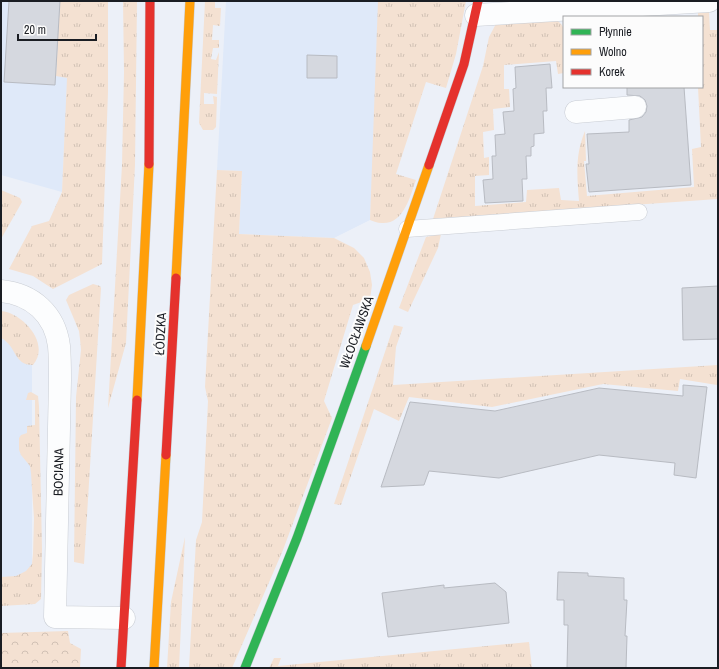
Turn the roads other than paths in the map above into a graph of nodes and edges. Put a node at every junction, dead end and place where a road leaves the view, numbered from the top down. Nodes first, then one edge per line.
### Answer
1 (150, 1) edge
2 (190, 1) edge
3 (709, 1) edge
4 (601, 5) edge
5 (477, 8) edge
6 (635, 107) dead end
7 (576, 112) dead end
8 (639, 212) dead end
9 (407, 229) junction
10 (1, 291) edge
11 (124, 618) junction
12 (121, 668) edge
13 (154, 668) edge
14 (245, 668) edge

1 - 11 main road, ŁÓDZKA
2 - 13 main road, ŁÓDZKA
3 - 4 street
4 - 5 street
5 - 9 main road, WŁOCŁAWSKA
6 - 7 street
8 - 9 lane
9 - 14 main road, WŁOCŁAWSKA
10 - 11 street, BOCIANA
11 - 12 main road, ŁÓDZKA

